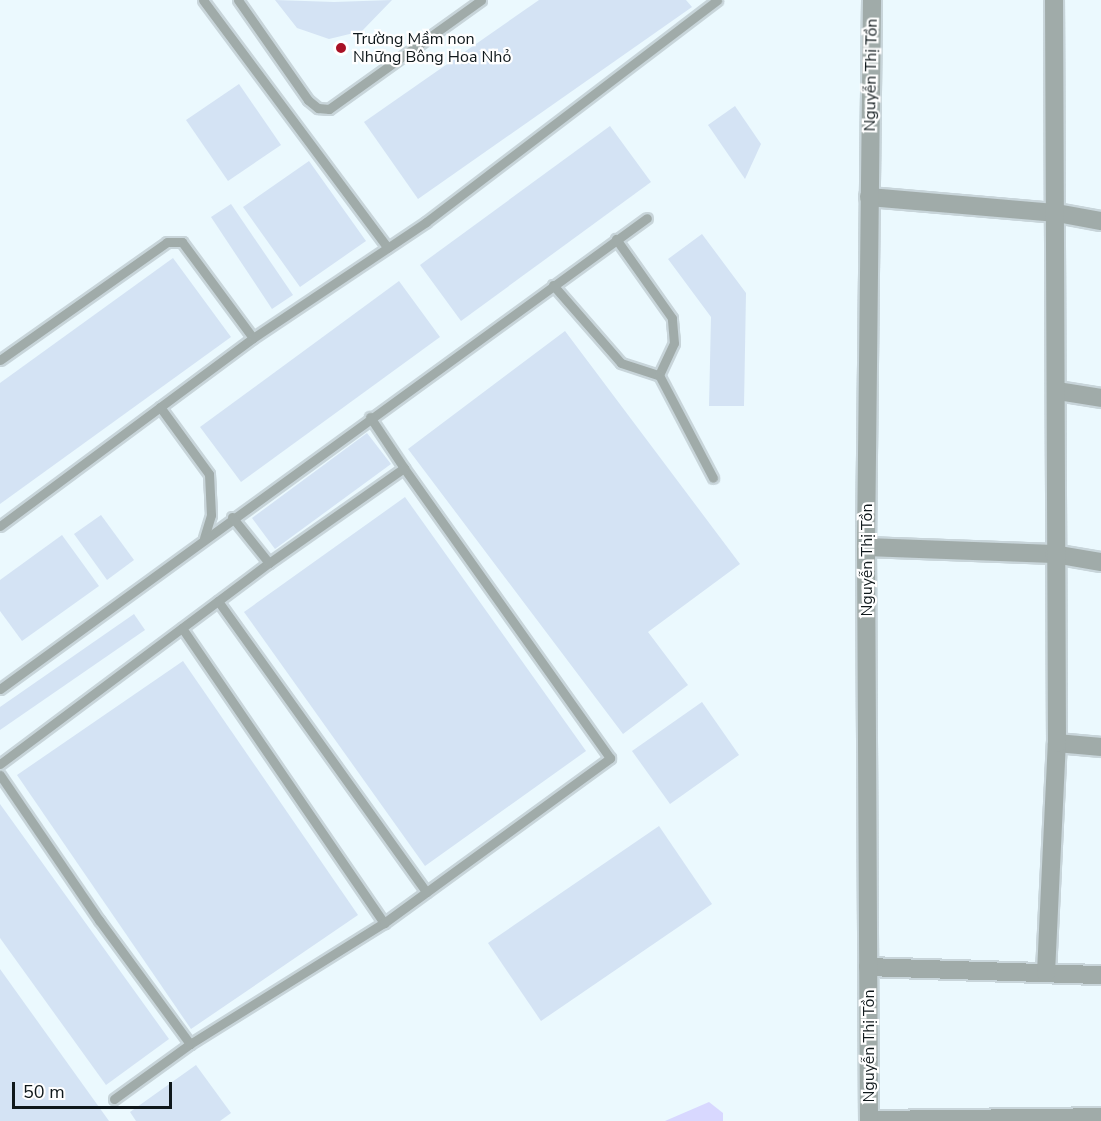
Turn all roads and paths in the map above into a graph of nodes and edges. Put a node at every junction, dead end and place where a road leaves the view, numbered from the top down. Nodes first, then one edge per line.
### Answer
1 (203, 0) edge
2 (238, 0) edge
3 (481, 0) edge
4 (717, 0) edge
5 (872, 0) edge
6 (1054, 0) edge
7 (870, 197) junction
8 (1057, 213) junction
9 (647, 218) dead end
10 (1101, 221) edge
11 (616, 240) junction
12 (387, 248) junction
13 (553, 285) junction
14 (253, 338) junction
15 (0, 360) edge
16 (659, 375) junction
17 (1058, 391) junction
18 (1101, 398) edge
19 (160, 407) junction
20 (370, 417) junction
21 (404, 468) junction
22 (713, 478) dead end
23 (232, 518) junction
24 (0, 526) edge
25 (204, 538) junction
26 (867, 547) junction
27 (1054, 554) junction
28 (1101, 562) edge
29 (269, 563) junction
30 (218, 601) junction
31 (182, 628) junction
32 (0, 689) edge
33 (1057, 743) junction
34 (1101, 747) edge
35 (0, 764) edge
36 (0, 775) edge
37 (426, 892) junction
38 (384, 923) junction
39 (868, 968) junction
40 (1046, 973) junction
41 (1101, 975) edge
42 (190, 1044) junction
43 (114, 1100) dead end
44 (1101, 1117) edge
45 (869, 1120) edge

1 - 12 lane
2 - 3 lane
4 - 12 lane
5 - 7 street, Nguyễn Thị Tồn
6 - 8 street
7 - 8 street
7 - 26 street, Nguyễn Thị Tồn
8 - 10 street
8 - 17 street
9 - 11 lane
11 - 13 lane
11 - 16 lane
12 - 14 lane
13 - 16 lane
13 - 20 lane
14 - 15 lane
14 - 19 lane
16 - 22 lane
17 - 18 street
17 - 27 street
19 - 24 lane
19 - 25 lane
20 - 21 lane
20 - 23 lane
21 - 29 lane
21 - 37 lane
23 - 25 lane
23 - 29 lane
25 - 32 lane
26 - 27 street
26 - 39 street, Nguyễn Thị Tồn
27 - 28 street
27 - 33 street
29 - 30 lane
30 - 31 lane
30 - 37 lane
31 - 35 lane
31 - 38 lane
33 - 34 street
33 - 40 street
36 - 42 lane
37 - 38 lane
38 - 42 lane
39 - 40 street
39 - 45 street, Nguyễn Thị Tồn
40 - 41 street
42 - 43 lane
44 - 45 street

